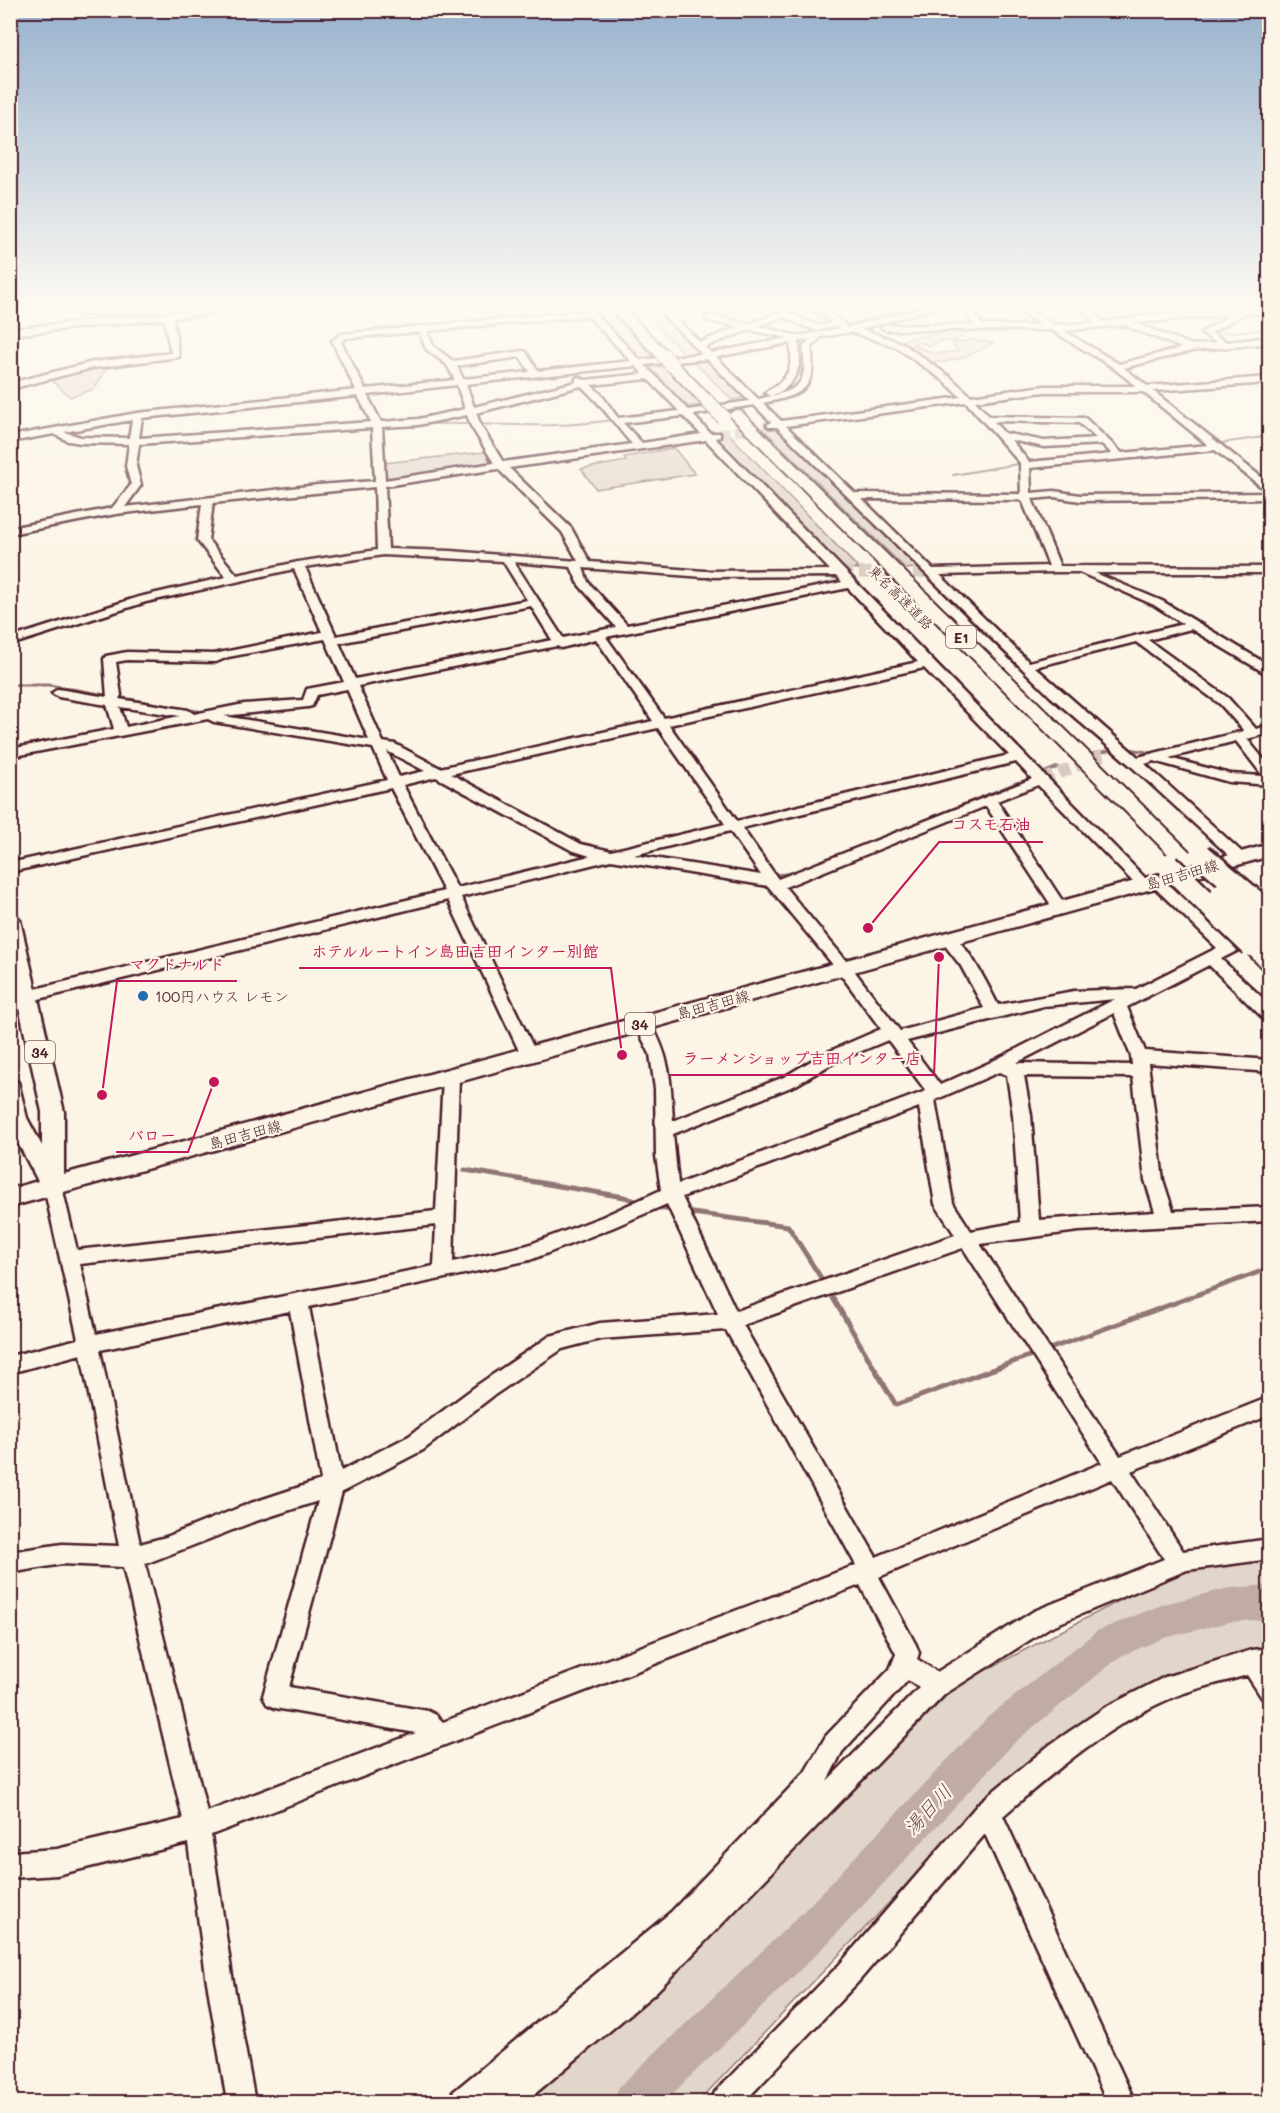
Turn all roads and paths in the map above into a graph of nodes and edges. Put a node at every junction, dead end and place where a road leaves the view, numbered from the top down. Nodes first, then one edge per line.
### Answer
1 (269, 403) edge
2 (367, 403) edge
3 (468, 403) edge
4 (523, 403) edge
5 (602, 403) edge
6 (678, 403) edge
7 (708, 403) edge
8 (731, 403) edge
9 (757, 403) edge
10 (940, 403) edge
11 (971, 403) edge
12 (1164, 403) edge
13 (685, 410) junction
14 (137, 416) junction
15 (719, 417) junction
16 (474, 419) junction
17 (987, 419) junction
18 (614, 420) junction
19 (773, 425) junction
20 (377, 426) junction
21 (56, 430) junction
22 (1001, 435) junction
23 (10, 439) edge
24 (134, 441) junction
25 (1103, 441) junction
26 (1215, 445) junction
27 (639, 446) junction
28 (1118, 455) junction
29 (1024, 463) junction
30 (500, 465) junction
31 (379, 484) junction
32 (1269, 490) edge
33 (853, 496) junction
34 (1269, 496) edge
35 (1026, 497) junction
36 (208, 500) junction
37 (116, 511) junction
38 (10, 531) edge
39 (383, 552) junction
40 (506, 558) junction
41 (581, 564) junction
42 (298, 565) junction
43 (1056, 569) junction
44 (1078, 570) junction
45 (1269, 570) edge
46 (929, 572) junction
47 (841, 573) junction
48 (232, 578) junction
49 (851, 584) junction
50 (533, 602) junction
51 (1192, 625) junction
52 (625, 630) junction
53 (599, 635) junction
54 (332, 637) junction
55 (1138, 638) junction
56 (10, 642) edge
57 (561, 644) junction
58 (927, 664) junction
59 (1026, 666) junction
60 (1269, 672) edge
61 (353, 685) junction
62 (58, 693) dead end
63 (113, 699) junction
64 (201, 715) junction
65 (660, 723) junction
66 (1269, 729) edge
67 (121, 731) junction
68 (1253, 733) junction
69 (1239, 736) junction
70 (378, 742) junction
71 (10, 753) edge
72 (1019, 757) junction
73 (1155, 757) junction
74 (1135, 762) junction
75 (444, 772) junction
76 (1038, 777) junction
77 (1269, 777) edge
78 (395, 783) junction
79 (989, 800) junction
80 (734, 826) junction
81 (1269, 850) edge
82 (613, 856) junction
83 (1240, 858) junction
84 (10, 868) edge
85 (1171, 869) junction
86 (772, 880) junction
87 (452, 893) junction
88 (1060, 908) junction
89 (1269, 914) edge
90 (10, 920) edge
91 (1265, 937) edge
92 (948, 939) junction
93 (1227, 949) junction
94 (1211, 958) junction
95 (1269, 963) edge
96 (844, 968) junction
97 (1137, 994) junction
98 (19, 999) edge
99 (1118, 1004) junction
100 (994, 1011) junction
101 (1269, 1015) edge
102 (643, 1024) junction
103 (892, 1035) junction
104 (529, 1055) junction
105 (1139, 1063) junction
106 (1269, 1066) edge
107 (995, 1067) junction
108 (1015, 1070) junction
109 (451, 1077) junction
110 (10, 1088) edge
111 (932, 1095) junction
112 (664, 1131) junction
113 (53, 1187) junction
114 (10, 1198) edge
115 (672, 1204) junction
116 (1269, 1214) edge
117 (445, 1217) junction
118 (1167, 1220) junction
119 (1030, 1228) junction
120 (966, 1239) junction
121 (70, 1258) junction
122 (443, 1272) junction
123 (298, 1301) junction
124 (731, 1322) junction
125 (89, 1344) junction
126 (10, 1365) edge
127 (1269, 1406) edge
128 (1116, 1467) junction
129 (333, 1486) junction
130 (1269, 1549) edge
131 (132, 1557) junction
132 (10, 1563) edge
133 (1179, 1563) junction
134 (868, 1571) junction
135 (1261, 1661) edge
136 (904, 1664) junction
137 (937, 1686) junction
138 (1269, 1690) edge
139 (439, 1736) junction
140 (988, 1812) junction
141 (198, 1828) junction
142 (10, 1865) edge
143 (241, 2103) edge
144 (464, 2103) edge
145 (504, 2103) edge
146 (725, 2103) edge
147 (1121, 2103) edge

1 - 14 street
2 - 20 street
3 - 16 street
4 - 16 street
5 - 18 street
6 - 13 street
7 - 15 highway, 東名高速道路 / E1
8 - 13 street
9 - 19 street
10 - 19 street
11 - 17 street
12 - 26 street
13 - 15 street
13 - 18 street
14 - 21 street
14 - 24 street
15 - 27 street
15 - 47 street
15 - 85 highway, 東名高速道路 / E1
15 - 85 highway, 東名高速道路 / E1
16 - 20 street
16 - 30 street
17 - 22 street
17 - 25 street
18 - 27 street
19 - 33 street
20 - 24 street
20 - 31 street
21 - 23 street
21 - 24 street
22 - 25 street
22 - 29 street
24 - 37 street
25 - 28 street
26 - 28 street
26 - 32 street
27 - 30 street
28 - 29 street
29 - 35 street
30 - 31 street
30 - 41 street
31 - 36 street
31 - 39 street
33 - 35 street
33 - 46 street
34 - 35 street
35 - 43 street
36 - 37 street
36 - 48 street
37 - 38 street
39 - 40 street
39 - 42 street
40 - 41 street
40 - 50 street
41 - 47 street
41 - 52 street
42 - 48 street
42 - 54 street
43 - 44 street
43 - 46 street
44 - 45 street
44 - 51 street
46 - 59 street
47 - 49 street
48 - 56 street
49 - 52 street
49 - 58 street
50 - 54 street
50 - 57 street
51 - 55 street
51 - 60 street
52 - 53 street
53 - 57 street
53 - 65 street
54 - 61 street
54 - 63 street
55 - 59 street
55 - 68 street
57 - 61 street
58 - 65 street
58 - 72 street
59 - 74 street
61 - 64 street
61 - 70 street
62 - 63 street
63 - 64 street
63 - 67 street
64 - 67 street
64 - 70 street
65 - 75 street
65 - 80 street
66 - 68 street
67 - 71 street
68 - 69 street
69 - 73 street
69 - 77 street
70 - 75 street
70 - 78 street
72 - 76 street
72 - 80 street
73 - 74 street
73 - 77 street
74 - 83 street
75 - 78 street
75 - 82 street
76 - 79 street
76 - 85 street
78 - 84 street
78 - 87 street
79 - 86 street
79 - 88 street
80 - 82 street
80 - 86 street
81 - 83 main road, 島田吉田線 / 34
82 - 86 street
82 - 87 street
83 - 85 main road, 島田吉田線 / 34
85 - 88 main road, 島田吉田線 / 34
85 - 89 highway, bridge
85 - 91 highway, 東名高速道路 / E1, bridge
85 - 93 street
86 - 96 street
87 - 98 street
87 - 104 street
88 - 92 main road, 島田吉田線 / 34
90 - 98 main road, 34
91 - 93 street
91 - 95 highway, 東名高速道路 / E1
92 - 96 main road, 島田吉田線 / 34
92 - 100 street
93 - 94 street
94 - 97 street
94 - 101 street
96 - 102 main road, 島田吉田線 / 34
96 - 103 street
97 - 99 street
97 - 100 street
98 - 113 main road, 34
99 - 105 street
99 - 107 street
100 - 103 street
102 - 104 main road, 島田吉田線 / 34
102 - 112 street
103 - 111 street
103 - 112 street
104 - 109 main road, 島田吉田線 / 34
105 - 106 street
105 - 108 street
105 - 118 street
107 - 108 street
107 - 111 street
108 - 119 street
109 - 113 main road, 島田吉田線 / 34
109 - 117 street
110 - 113 main road
111 - 115 street
111 - 120 street
112 - 115 street
113 - 114 main road, 島田吉田線 / 34
113 - 121 street
115 - 122 street
115 - 124 street
116 - 118 street
117 - 121 street
117 - 122 street
118 - 119 street
119 - 120 street
120 - 124 street
120 - 128 street
121 - 125 street
122 - 123 street
123 - 125 street
123 - 129 street
124 - 129 street
124 - 134 street
125 - 126 street
125 - 131 street
127 - 128 street
128 - 133 street
128 - 134 street
129 - 131 street
129 - 139 street
130 - 133 street
131 - 132 street
131 - 141 street
133 - 137 street
134 - 136 street
134 - 139 street
135 - 138 street
135 - 140 street
136 - 137 street
136 - 144 street
137 - 145 street
139 - 141 street
140 - 146 street
140 - 147 street
141 - 142 street
141 - 143 street

